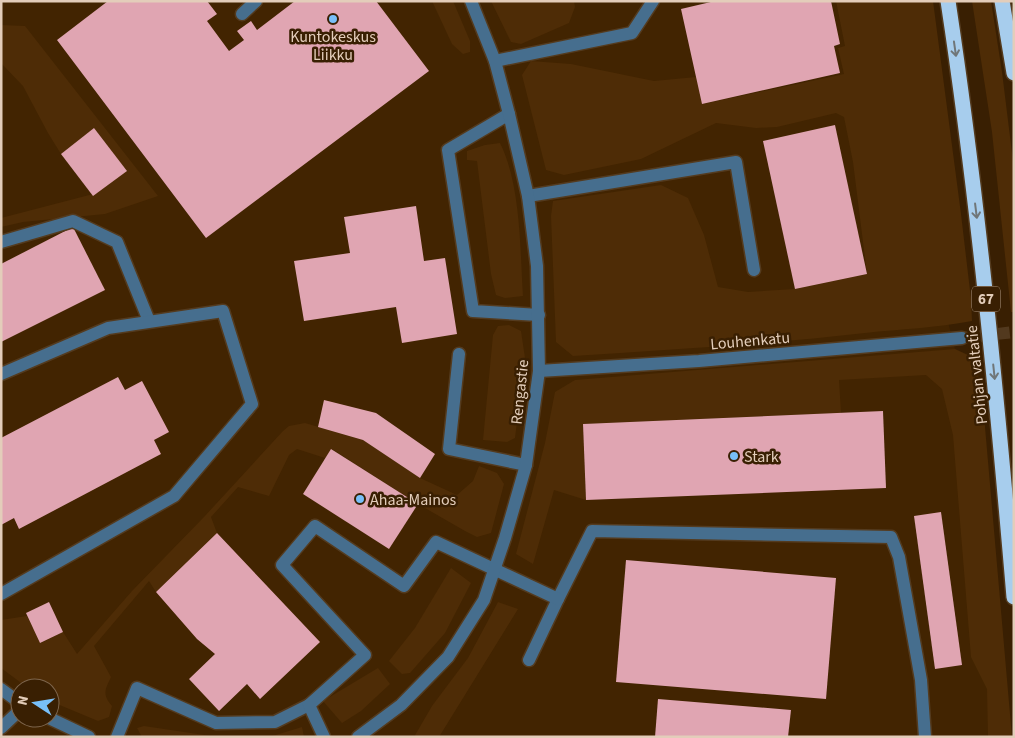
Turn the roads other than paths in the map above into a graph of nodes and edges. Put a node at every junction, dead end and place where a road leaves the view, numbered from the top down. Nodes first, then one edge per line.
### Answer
1 (256, 1) edge
2 (471, 1) edge
3 (653, 1) edge
4 (948, 1) edge
5 (1002, 1) edge
6 (242, 14) dead end
7 (495, 61) junction
8 (1014, 73) edge
9 (509, 114) junction
10 (528, 196) junction
11 (1, 242) edge
12 (754, 270) dead end
13 (539, 315) junction
14 (149, 321) junction
15 (962, 338) tunnel mouth
16 (459, 354) dead end
17 (539, 371) junction
18 (1, 374) edge
19 (526, 465) junction
20 (495, 568) junction
21 (1, 594) edge
22 (1014, 597) edge
23 (558, 599) junction
24 (530, 660) dead end
25 (309, 705) junction
26 (60, 723) edge
27 (88, 737) edge
28 (117, 737) edge
29 (324, 737) edge
30 (358, 737) edge
31 (925, 737) edge

1 - 6 street
2 - 7 street, Rengastie
3 - 7 street
4 -> 22 highway, Pohjan valtatie / 67
5 - 8 highway
7 - 9 street, Rengastie
9 - 10 street, Rengastie
9 - 13 street
10 - 12 street
10 - 13 street, Rengastie
11 - 14 street
13 - 17 street, Rengastie
14 - 18 street
14 - 21 street
15 - 17 street, Louhenkatu
16 - 19 street
17 - 19 street, Rengastie
19 - 20 street, Rengastie
20 - 23 street
20 - 25 street
20 - 30 street, Rengastie
23 - 24 street
23 - 31 street
25 - 28 street
25 - 29 street
26 - 27 street

